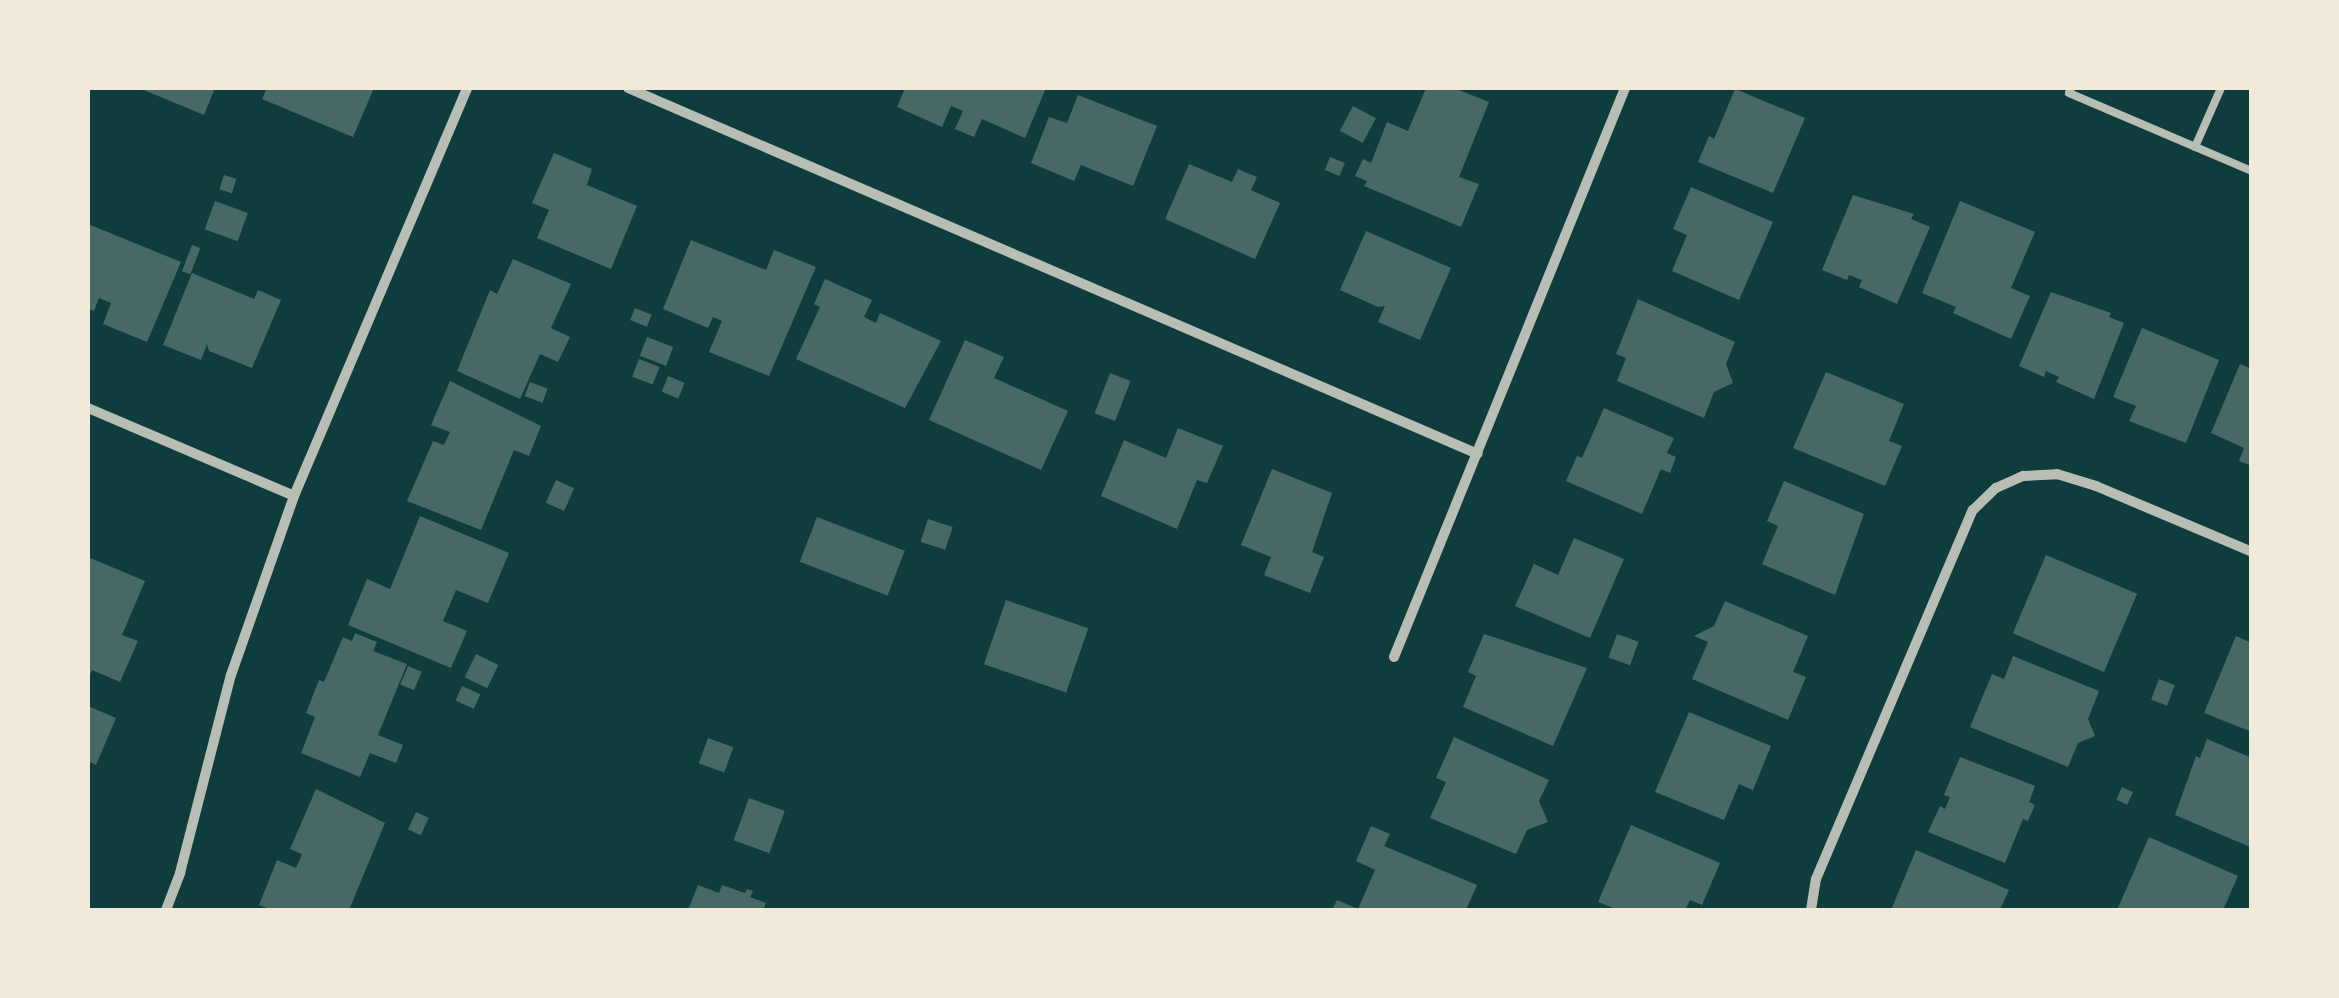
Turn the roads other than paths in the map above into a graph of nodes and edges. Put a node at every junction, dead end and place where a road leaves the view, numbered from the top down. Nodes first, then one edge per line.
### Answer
1 (467, 88) edge
2 (628, 88) edge
3 (1625, 88) edge
4 (2071, 88) edge
5 (2221, 88) edge
6 (2196, 147) junction
7 (2252, 171) edge
8 (88, 408) edge
9 (1478, 454) junction
10 (294, 496) junction
11 (2252, 552) edge
12 (1394, 657) dead end
13 (166, 910) edge
14 (1811, 910) edge

1 - 10 street
2 - 9 street
3 - 9 street
4 - 6 lane
5 - 6 lane
6 - 7 lane
8 - 10 street
9 - 12 street
10 - 13 street
11 - 14 street

